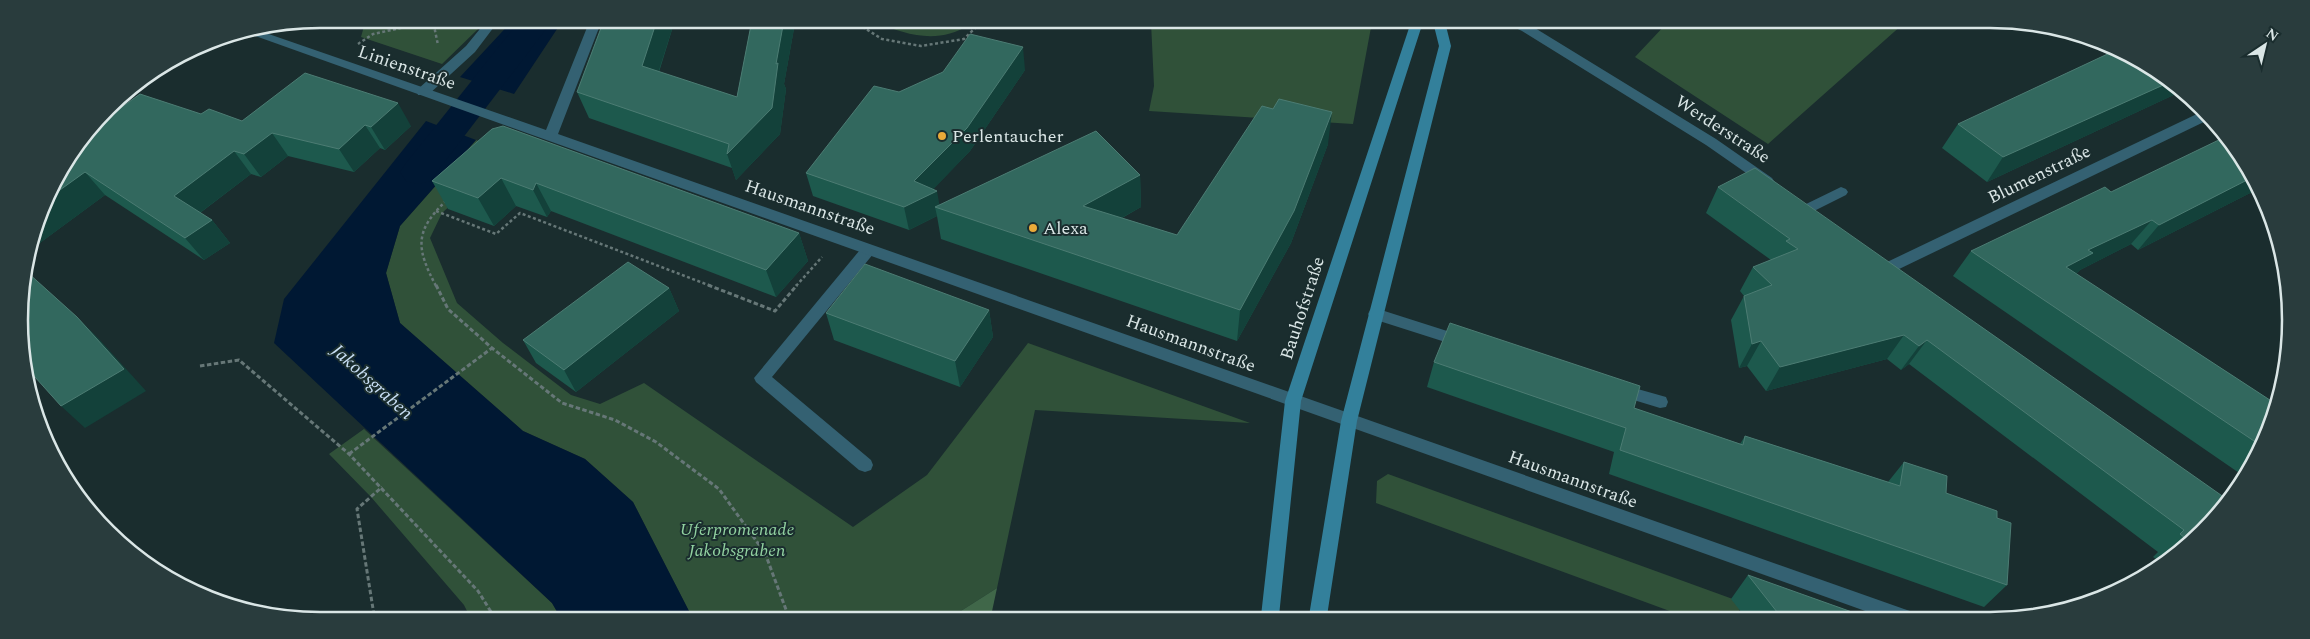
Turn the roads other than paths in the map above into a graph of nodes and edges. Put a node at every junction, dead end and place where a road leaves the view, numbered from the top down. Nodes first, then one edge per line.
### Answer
1 (489, 28) edge
2 (593, 28) edge
3 (1415, 28) edge
4 (1440, 28) edge
5 (1526, 28) edge
6 (258, 34) edge
7 (428, 94) junction
8 (2201, 117) edge
9 (550, 137) junction
10 (1776, 187) edge
11 (1840, 192) dead end
12 (1792, 198) edge
13 (1808, 209) junction
14 (1822, 220) edge
15 (868, 249) junction
16 (1875, 256) edge
17 (1890, 267) junction
18 (1906, 278) edge
19 (1375, 314) junction
20 (1480, 346) edge
21 (1603, 385) edge
22 (1292, 401) junction
23 (1660, 402) dead end
24 (1349, 421) junction
25 (865, 465) dead end
26 (1270, 612) edge
27 (1319, 612) edge
28 (1887, 612) edge

1 - 7 street
2 - 9 street
3 - 22 street, Bauhofstraße
4 - 19 street
5 - 10 street, Werderstraße
6 - 7 street, Linienstraße
7 - 9 street, Linienstraße
8 - 17 street, Blumenstraße
9 - 15 street, Hausmannstraße
11 - 13 street
12 - 13 street
13 - 14 street
15 - 22 street, Hausmannstraße
15 - 25 street
16 - 17 street
17 - 18 street
19 - 20 street
19 - 24 street
21 - 23 street
22 - 24 street, Hausmannstraße
22 - 26 street, Bauhofstraße
24 - 27 street
24 - 28 street, Hausmannstraße

